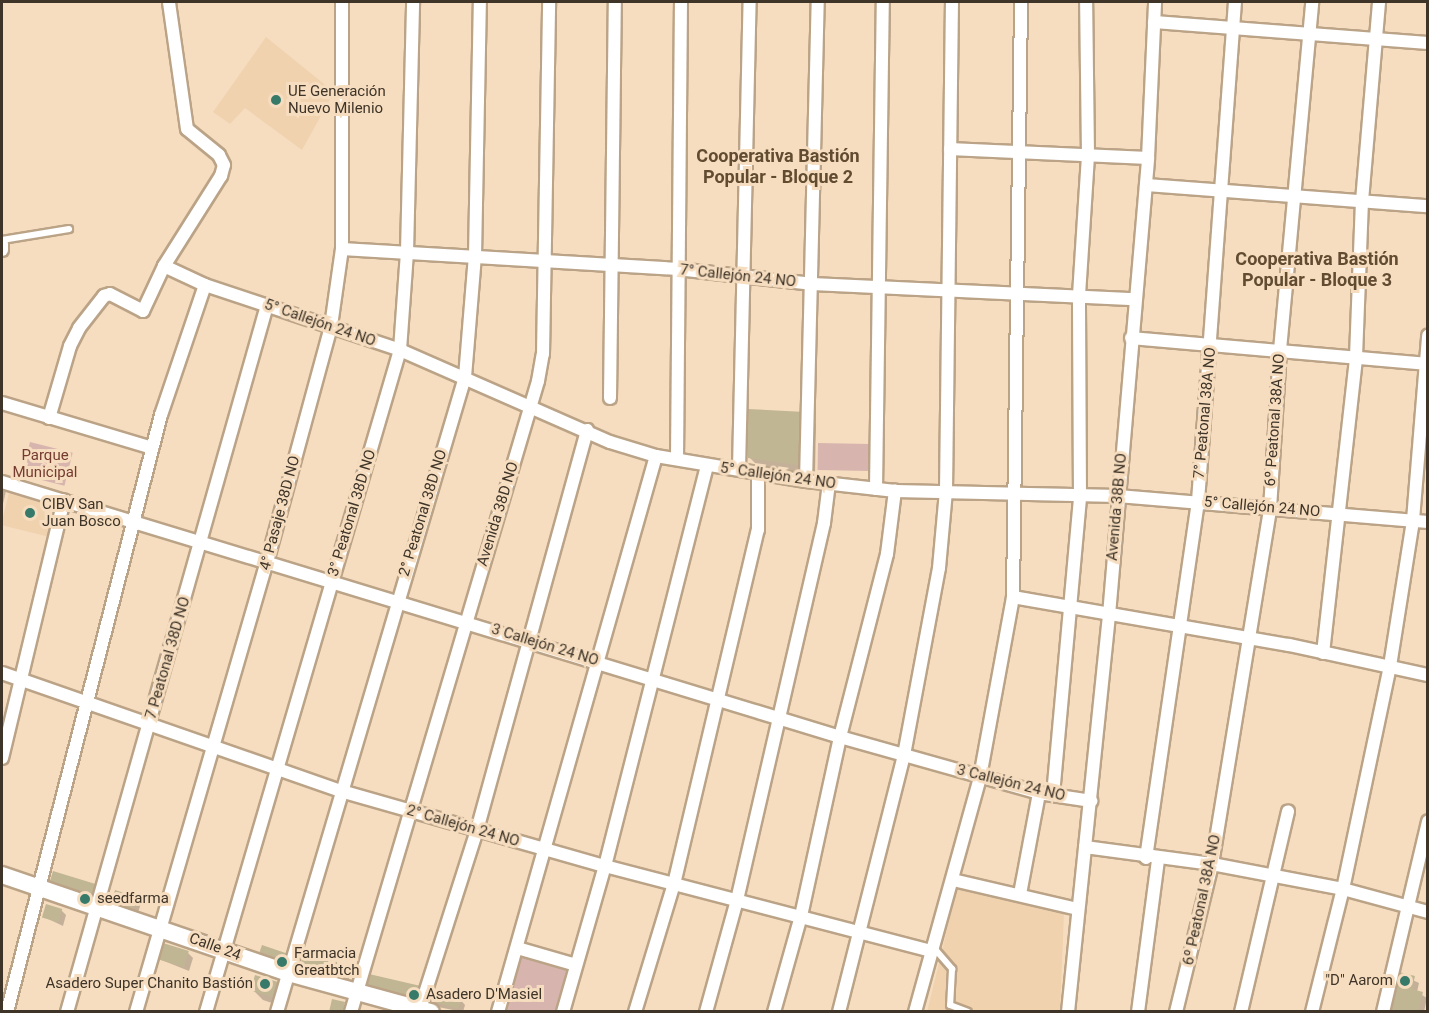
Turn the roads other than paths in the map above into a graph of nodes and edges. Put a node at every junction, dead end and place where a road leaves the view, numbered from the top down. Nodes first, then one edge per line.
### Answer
1 (170, 2) edge
2 (342, 2) edge
3 (412, 2) edge
4 (480, 2) edge
5 (549, 2) edge
6 (615, 2) edge
7 (681, 2) edge
8 (750, 2) edge
9 (818, 2) edge
10 (883, 2) edge
11 (952, 2) edge
12 (1021, 2) edge
13 (1086, 2) edge
14 (1155, 2) edge
15 (1235, 2) edge
16 (1312, 2) edge
17 (1379, 2) edge
18 (1154, 22) junction
19 (1233, 28) junction
20 (1310, 34) junction
21 (1376, 39) junction
22 (1428, 43) edge
23 (950, 149) junction
24 (1018, 152) junction
25 (1088, 156) junction
26 (1148, 158) junction
27 (1146, 185) junction
28 (1218, 190) junction
29 (1294, 195) junction
30 (1362, 201) junction
31 (1428, 206) edge
32 (69, 229) dead end
33 (2, 242) edge
34 (342, 249) junction
35 (2, 250) edge
36 (407, 252) junction
37 (475, 256) junction
38 (544, 261) junction
39 (615, 265) junction
40 (164, 266) junction
41 (677, 269) junction
42 (745, 277) junction
43 (813, 284) junction
44 (205, 285) junction
45 (880, 287) junction
46 (947, 291) junction
47 (1015, 291) junction
48 (1079, 294) junction
49 (1134, 299) junction
50 (267, 305) junction
51 (331, 326) junction
52 (1428, 336) edge
53 (1131, 338) junction
54 (1211, 343) junction
55 (400, 350) junction
56 (1280, 350) junction
57 (1356, 357) junction
58 (1427, 364) edge
59 (465, 377) junction
60 (610, 398) dead end
61 (2, 403) edge
62 (530, 406) junction
63 (49, 418) junction
64 (588, 430) junction
65 (152, 448) junction
66 (656, 456) junction
67 (677, 459) junction
68 (707, 466) junction
69 (739, 469) junction
70 (758, 472) junction
71 (806, 481) junction
72 (2, 482) edge
73 (829, 483) junction
74 (876, 489) junction
75 (894, 490) junction
76 (946, 491) junction
77 (1012, 495) junction
78 (1118, 496) junction
79 (1080, 497) junction
80 (64, 500) junction
81 (1198, 501) junction
82 (1270, 509) junction
83 (1339, 514) junction
84 (1413, 520) junction
85 (133, 522) junction
86 (1428, 522) edge
87 (200, 542) junction
88 (267, 562) junction
89 (332, 581) junction
90 (1013, 597) junction
91 (396, 600) junction
92 (1070, 605) junction
93 (1109, 615) junction
94 (466, 621) junction
95 (1179, 627) junction
96 (1250, 639) junction
97 (529, 640) junction
98 (1323, 653) junction
99 (595, 660) junction
100 (1390, 666) junction
101 (2, 674) edge
102 (1428, 675) edge
103 (651, 677) junction
104 (20, 680) junction
105 (716, 699) junction
106 (87, 701) junction
107 (776, 718) junction
108 (149, 724) junction
109 (840, 737) junction
110 (212, 747) junction
111 (904, 755) junction
112 (2, 758) edge
113 (276, 771) junction
114 (980, 777) junction
115 (340, 791) junction
116 (1040, 793) junction
117 (1053, 795) junction
118 (1091, 801) junction
119 (410, 810) junction
120 (1288, 811) dead end
121 (1428, 821) edge
122 (477, 830) junction
123 (1085, 847) junction
124 (546, 850) junction
125 (1152, 859) junction
126 (1212, 864) junction
127 (605, 866) junction
128 (2, 875) edge
129 (1272, 876) junction
130 (953, 880) junction
131 (674, 884) junction
132 (39, 886) junction
133 (1344, 889) junction
134 (1020, 894) junction
135 (737, 900) junction
136 (98, 906) junction
137 (1409, 907) junction
138 (1078, 909) junction
139 (1428, 912) edge
140 (801, 916) junction
141 (160, 928) junction
142 (860, 931) junction
143 (517, 948) junction
144 (933, 949) junction
145 (224, 951) junction
146 (576, 964) junction
147 (288, 973) junction
148 (356, 993) junction
149 (423, 1010) edge
150 (7, 1011) edge
151 (67, 1011) edge
152 (136, 1011) edge
153 (206, 1011) edge
154 (277, 1011) edge
155 (351, 1011) edge
156 (498, 1011) edge
157 (563, 1011) edge
158 (635, 1011) edge
159 (706, 1011) edge
160 (774, 1011) edge
161 (839, 1011) edge
162 (915, 1011) edge
163 (968, 1011) edge
164 (1068, 1011) edge
165 (1138, 1011) edge
166 (1176, 1011) edge
167 (1241, 1011) edge
168 (1312, 1011) edge
169 (1383, 1011) edge

1 - 40 street
2 - 34 street, 4° Pasaje 38D NO
3 - 36 street, 3° Peatonal 38D NO
4 - 37 street, 2° Peatonal 38D NO
5 - 38 street, Avenida 38D NO
6 - 39 street
7 - 41 street
8 - 42 street
9 - 43 street
10 - 45 street
11 - 23 street
12 - 24 street
13 - 25 street
14 - 18 street, Avenida 38B NO
15 - 19 street, 7° Peatonal 38A NO
16 - 20 street, 6º Peatonal 38A NO
17 - 21 street
18 - 19 street
18 - 26 street, Avenida 38B NO
19 - 20 street
19 - 28 street, 7° Peatonal 38A NO
20 - 21 street
20 - 29 street, 6º Peatonal 38A NO
21 - 22 street
21 - 30 street
23 - 24 street
23 - 46 street
24 - 25 street
24 - 47 street
25 - 26 street
25 - 48 street
26 - 27 street, Avenida 38B NO
27 - 28 street
27 - 49 street, Avenida 38B NO
28 - 29 street
28 - 54 street, 7° Peatonal 38A NO
29 - 30 street
29 - 56 street, 6º Peatonal 38A NO
30 - 31 street
30 - 57 street
32 - 33 lane
33 - 35 street
34 - 36 street, 7° Callejón 24 NO
34 - 51 street, 4° Pasaje 38D NO
36 - 37 street, 7° Callejón 24 NO
36 - 55 street, 3° Peatonal 38D NO
37 - 38 street, 7° Callejón 24 NO
37 - 59 street, 2° Peatonal 38D NO
38 - 39 street, 7° Callejón 24 NO
38 - 62 street, Avenida 38D NO
39 - 41 street, 7° Callejón 24 NO
39 - 60 street
40 - 44 street, 5° Callejón 24 NO
40 - 63 street
41 - 42 street, 7° Callejón 24 NO
41 - 67 street
42 - 43 street, 7° Callejón 24 NO
42 - 69 street
43 - 45 street, 7° Callejón 24 NO
43 - 71 street
44 - 50 street, 5° Callejón 24 NO
44 - 65 street
45 - 46 street, 7° Callejón 24 NO
45 - 74 street
46 - 47 street, 7° Callejón 24 NO
46 - 76 street
47 - 48 street, 7° Callejón 24 NO
47 - 77 street
48 - 49 street, 7° Callejón 24 NO
48 - 79 street
49 - 53 street, Avenida 38B NO
50 - 51 street, 5° Callejón 24 NO
50 - 87 street, 7 Peatonal 38D NO
51 - 55 street, 5° Callejón 24 NO
51 - 88 street, 4° Pasaje 38D NO
52 - 58 street
53 - 54 street
53 - 78 street, Avenida 38B NO
54 - 56 street
54 - 81 street, 7° Peatonal 38A NO
55 - 59 street, 5° Callejón 24 NO
55 - 89 street, 3° Peatonal 38D NO
56 - 57 street
56 - 82 street, 6º Peatonal 38A NO
57 - 58 street
57 - 83 street
58 - 84 street
59 - 62 street, 5° Callejón 24 NO
59 - 91 street, 2° Peatonal 38D NO
61 - 63 street
62 - 64 street, 5° Callejón 24 NO
62 - 94 street, Avenida 38D NO
63 - 65 street
64 - 66 street, 5° Callejón 24 NO
64 - 97 street
65 - 85 street
66 - 67 street, 5° Callejón 24 NO
66 - 99 street
67 - 68 street, 5° Callejón 24 NO
68 - 69 street, 5° Callejón 24 NO
68 - 103 street
69 - 70 street, 5° Callejón 24 NO
70 - 71 street, 5° Callejón 24 NO
70 - 105 street
71 - 73 street, 5° Callejón 24 NO
72 - 80 street, 3 Callejón 24 NO
73 - 74 street, 5° Callejón 24 NO
73 - 107 street
74 - 75 street, 5° Callejón 24 NO
75 - 76 street, 5° Callejón 24 NO
75 - 109 street
76 - 77 street, 5° Callejón 24 NO
76 - 111 street
77 - 79 street, 5° Callejón 24 NO
77 - 90 street
78 - 79 street, 5° Callejón 24 NO
78 - 81 street, 5° Callejón 24 NO
78 - 93 street, Avenida 38B NO
79 - 92 street
80 - 85 street, 3 Callejón 24 NO
80 - 104 street
81 - 82 street, 5° Callejón 24 NO
81 - 95 street, 7° Peatonal 38A NO
82 - 83 street, 5° Callejón 24 NO
82 - 96 street, 6º Peatonal 38A NO
83 - 84 street, 5° Callejón 24 NO
83 - 98 street
84 - 86 street, 5° Callejón 24 NO
84 - 100 street
85 - 87 street, 3 Callejón 24 NO
85 - 106 street
87 - 88 street, 3 Callejón 24 NO
87 - 108 street, 7 Peatonal 38D NO
88 - 89 street, 3 Callejón 24 NO
88 - 110 street, 4° Pasaje 38D NO
89 - 91 street, 3 Callejón 24 NO
89 - 113 street, 3° Peatonal 38D NO
90 - 92 street
90 - 114 street
91 - 94 street, 3 Callejón 24 NO
91 - 115 street, 2° Peatonal 38D NO
92 - 93 street
92 - 117 street
93 - 95 street
93 - 118 street, Avenida 38B NO
94 - 97 street, 3 Callejón 24 NO
94 - 119 street, Avenida 38D NO
95 - 96 street
95 - 125 street, 7° Peatonal 38A NO
96 - 98 street
96 - 126 street, 6º Peatonal 38A NO
97 - 99 street, 3 Callejón 24 NO
97 - 122 street
98 - 100 street
99 - 103 street, 3 Callejón 24 NO
99 - 124 street
100 - 102 street
100 - 133 street
101 - 104 street, 2° Callejón 24 NO
103 - 105 street, 3 Callejón 24 NO
103 - 127 street
104 - 106 street, 2° Callejón 24 NO
104 - 112 street
105 - 107 street, 3 Callejón 24 NO
105 - 131 street
106 - 108 street, 2° Callejón 24 NO
106 - 132 street
107 - 109 street, 3 Callejón 24 NO
107 - 135 street
108 - 110 street, 2° Callejón 24 NO
108 - 136 street, 7 Peatonal 38D NO
109 - 111 street, 3 Callejón 24 NO
109 - 140 street
110 - 113 street, 2° Callejón 24 NO
110 - 141 street, 4° Pasaje 38D NO
111 - 114 street, 3 Callejón 24 NO
111 - 142 street
113 - 115 street, 2° Callejón 24 NO
113 - 145 street, 3° Peatonal 38D NO
114 - 116 street, 3 Callejón 24 NO
114 - 130 street
115 - 119 street, 2° Callejón 24 NO
115 - 147 street, 2° Peatonal 38D NO
116 - 117 street, 3 Callejón 24 NO
116 - 134 street
117 - 118 street, 3 Callejón 24 NO
118 - 123 street, Avenida 38B NO
119 - 122 street, 2° Callejón 24 NO
119 - 148 street, Avenida 38D NO
120 - 129 street
121 - 137 street
122 - 124 street, 2° Callejón 24 NO
122 - 149 street
123 - 125 street
123 - 138 street, Avenida 38B NO
124 - 127 street, 2° Callejón 24 NO
124 - 143 street
125 - 126 street
125 - 165 street, 7° Peatonal 38A NO
126 - 129 street
126 - 166 street, 6º Peatonal 38A NO
127 - 131 street, 2° Callejón 24 NO
127 - 146 street
128 - 132 street, Calle 24
129 - 133 street
129 - 167 street
130 - 134 street
130 - 144 street
131 - 135 street, 2° Callejón 24 NO
131 - 158 street
132 - 136 street, Calle 24
132 - 150 street
133 - 137 street
133 - 168 street
134 - 138 street
135 - 140 street, 2° Callejón 24 NO
135 - 159 street
136 - 141 street, Calle 24
136 - 151 street, 7 Peatonal 38D NO
137 - 139 street
137 - 169 street
138 - 164 street, Avenida 38B NO
140 - 142 street, 2° Callejón 24 NO
140 - 160 street
141 - 145 street, Calle 24
141 - 152 street, 4° Pasaje 38D NO
142 - 144 street, 2° Callejón 24 NO
142 - 161 street
143 - 146 street
143 - 156 street
144 - 162 street
144 - 163 lane
145 - 147 street, Calle 24
145 - 153 street, 3° Peatonal 38D NO
146 - 157 street
147 - 148 street, Calle 24
147 - 154 street, 2° Peatonal 38D NO
148 - 149 street, Calle 24
148 - 155 street, Avenida 38D NO

